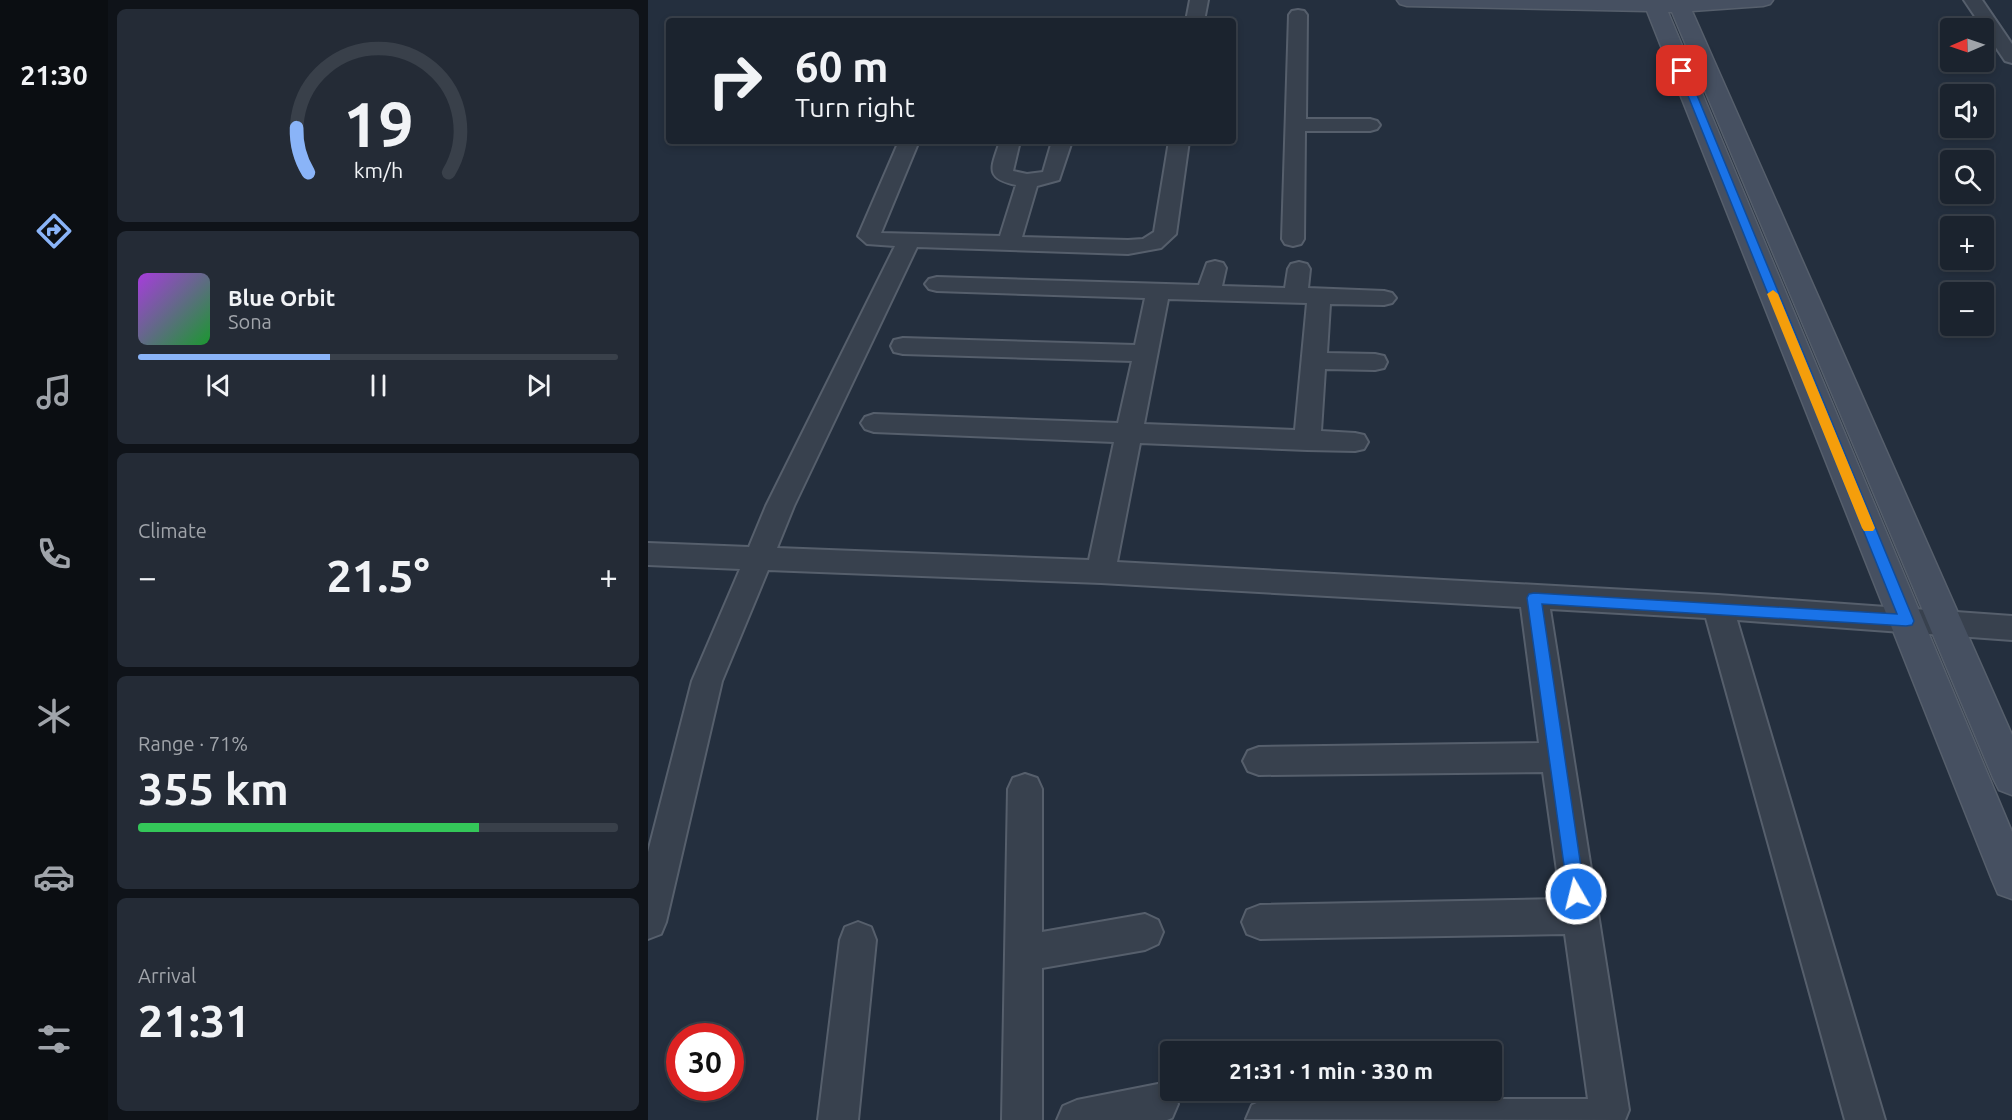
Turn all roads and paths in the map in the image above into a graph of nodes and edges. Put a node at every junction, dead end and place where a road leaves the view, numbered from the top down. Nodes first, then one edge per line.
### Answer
1 (1199, 0) edge
2 (1407, 0) edge
3 (1763, 0) edge
4 (1973, 0) edge
5 (1666, 3) edge
6 (1298, 5) edge
7 (1196, 18) edge
8 (2005, 37) edge
9 (2012, 57) edge
10 (1295, 125) junction
11 (1370, 125) dead end
12 (908, 144) edge
13 (1009, 144) edge
14 (1061, 144) edge
15 (1179, 144) edge
16 (1028, 180) junction
17 (1293, 239) dead end
18 (1009, 243) junction
19 (906, 246) dead end
20 (961, 259) dead end
21 (1046, 263) dead end
22 (1131, 264) dead end
23 (1215, 268) dead end
24 (1299, 268) dead end
25 (1037, 287) junction
26 (1124, 290) junction
27 (1158, 291) junction
28 (1209, 293) junction
29 (1307, 296) junction
30 (1384, 298) dead end
31 (903, 346) dead end
32 (1146, 353) junction
33 (1314, 361) junction
34 (1375, 362) dead end
35 (874, 423) dead end
36 (1130, 435) junction
37 (1307, 441) junction
38 (1355, 442) dead end
39 (648, 554) edge
40 (757, 560) junction
41 (1101, 572) junction
42 (1534, 598) junction
43 (1718, 608) junction
44 (1906, 621) junction
45 (1945, 623) junction
46 (2012, 628) edge
47 (1557, 757) junction
48 (1259, 761) dead end
49 (2012, 778) edge
50 (1025, 789) dead end
51 (2012, 880) edge
52 (1580, 916) junction
53 (648, 922) edge
54 (1260, 922) dead end
55 (1145, 932) dead end
56 (858, 940) dead end
57 (1023, 953) junction
58 (1158, 1104) dead end
59 (1266, 1119) edge
60 (838, 1120) edge
61 (1022, 1120) edge
62 (1077, 1120) edge
63 (1865, 1120) edge

1 - 7 street
2 - 5 street
3 - 5 street
4 - 8 street
5 - 44 street
5 - 45 street
6 - 10 street
8 - 9 street
10 - 11 street
10 - 17 street
12 - 18 street
13 - 16 street
14 - 16 street
15 - 18 street
16 - 18 street
19 - 40 street
20 - 25 street
21 - 25 street
22 - 26 street
23 - 28 street
24 - 29 street
25 - 26 street
26 - 27 street
27 - 28 street
27 - 32 street
28 - 29 street
29 - 30 street
29 - 33 street
31 - 32 street
32 - 36 street
33 - 34 street
33 - 37 street
35 - 36 street
36 - 37 street
36 - 41 street
37 - 38 street
39 - 40 street
40 - 41 street
40 - 53 street
41 - 42 street
42 - 43 street
42 - 47 street
43 - 44 street
43 - 63 street
44 - 45 street
44 - 51 street
45 - 46 street
45 - 49 street
47 - 48 street
47 - 52 street
50 - 57 street
52 - 54 street
52 - 59 street
55 - 57 street
56 - 60 street
57 - 61 street
58 - 62 street

